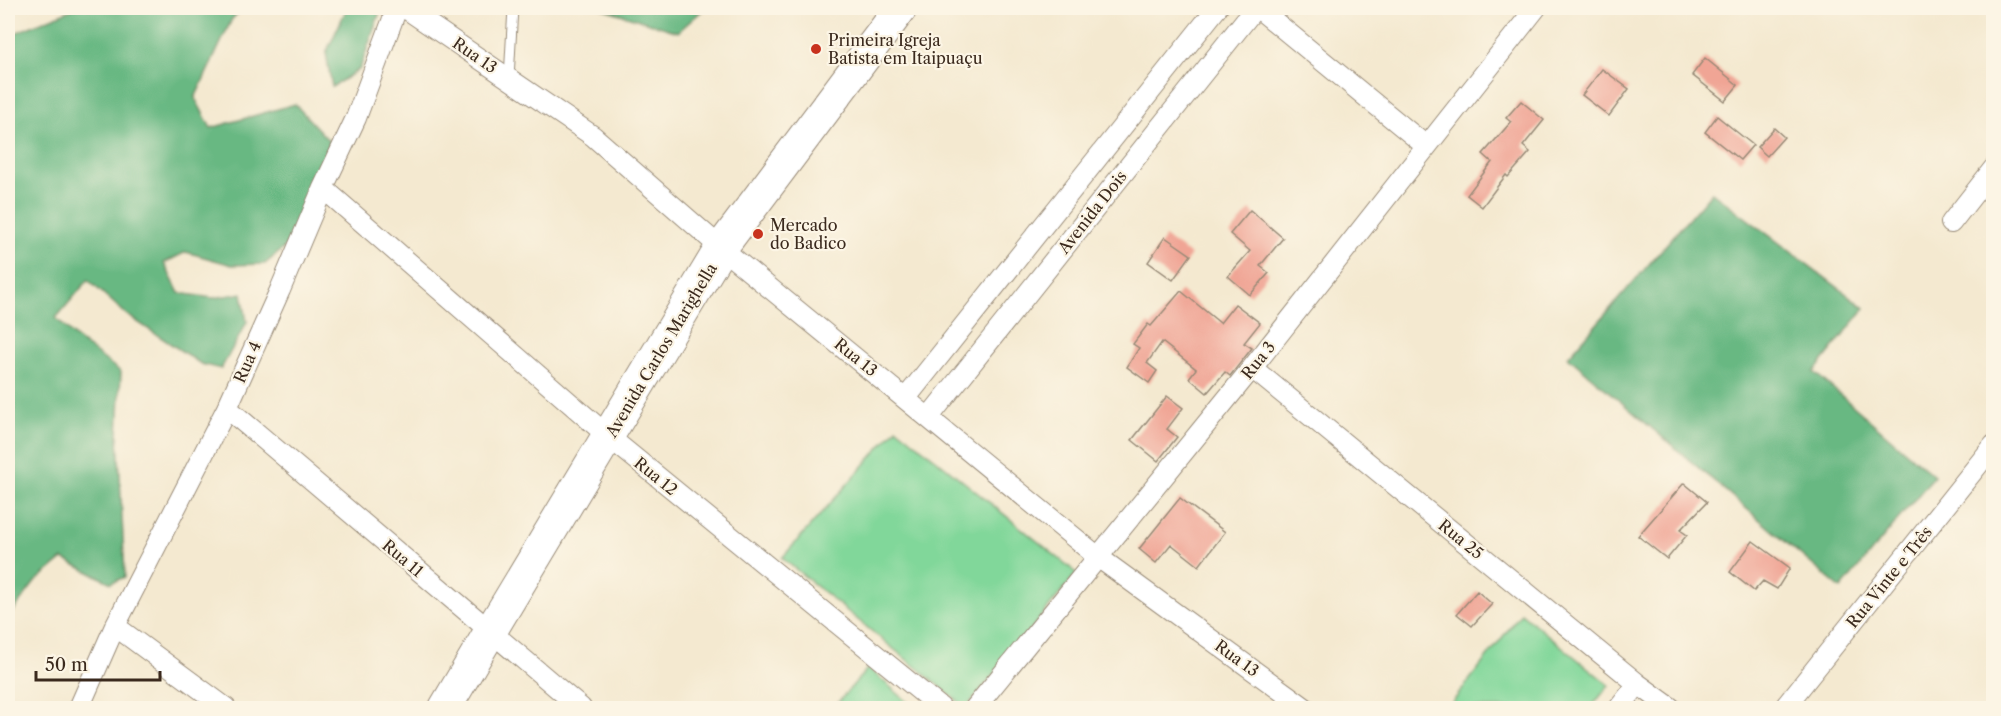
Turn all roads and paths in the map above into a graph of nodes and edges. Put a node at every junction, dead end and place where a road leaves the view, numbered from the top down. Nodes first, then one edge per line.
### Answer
1 (397, 8) edge
2 (405, 8) edge
3 (513, 8) edge
4 (901, 8) edge
5 (1218, 8) edge
6 (1256, 8) edge
7 (1536, 8) edge
8 (508, 78) junction
9 (1426, 146) junction
10 (1994, 168) edge
11 (323, 188) junction
12 (1951, 223) dead end
13 (721, 248) junction
14 (1252, 368) junction
15 (906, 398) junction
16 (227, 408) junction
17 (929, 417) junction
18 (609, 437) junction
19 (1994, 445) edge
20 (1098, 557) junction
21 (115, 626) junction
22 (490, 632) junction
23 (1638, 684) junction
24 (79, 708) edge
25 (226, 708) edge
26 (446, 708) edge
27 (581, 708) edge
28 (941, 708) edge
29 (975, 708) edge
30 (1305, 708) edge
31 (1620, 708) edge
32 (1671, 708) edge
33 (1784, 708) edge

1 - 11 street, Rua 4
2 - 8 street, Rua 13
3 - 8 lane
4 - 13 main road, Avenida Carlos Marighella
5 - 15 street, Avenida Dois
6 - 9 street
6 - 17 street, Avenida Dois
7 - 9 street, Rua 3
8 - 13 street, Rua 13
9 - 14 street, Rua 3
10 - 12 street
11 - 16 street, Rua 4
11 - 18 street, Rua 12
13 - 15 street, Rua 13
13 - 18 main road, Avenida Carlos Marighella
14 - 20 street, Rua 3
14 - 23 street, Rua 25
15 - 17 street, Rua 13
16 - 21 street, Rua 4
16 - 22 street, Rua 11
17 - 20 street, Rua 13
18 - 22 main road, Avenida Carlos Marighella
18 - 28 street, Rua 12
19 - 33 street, Rua Vinte e Três
20 - 29 street, Rua 3
20 - 30 street, Rua 13
21 - 24 street, Rua 4
21 - 25 street
22 - 26 main road, Avenida Carlos Marighella
22 - 27 street, Rua 11
23 - 31 street
23 - 32 street, Rua 25

